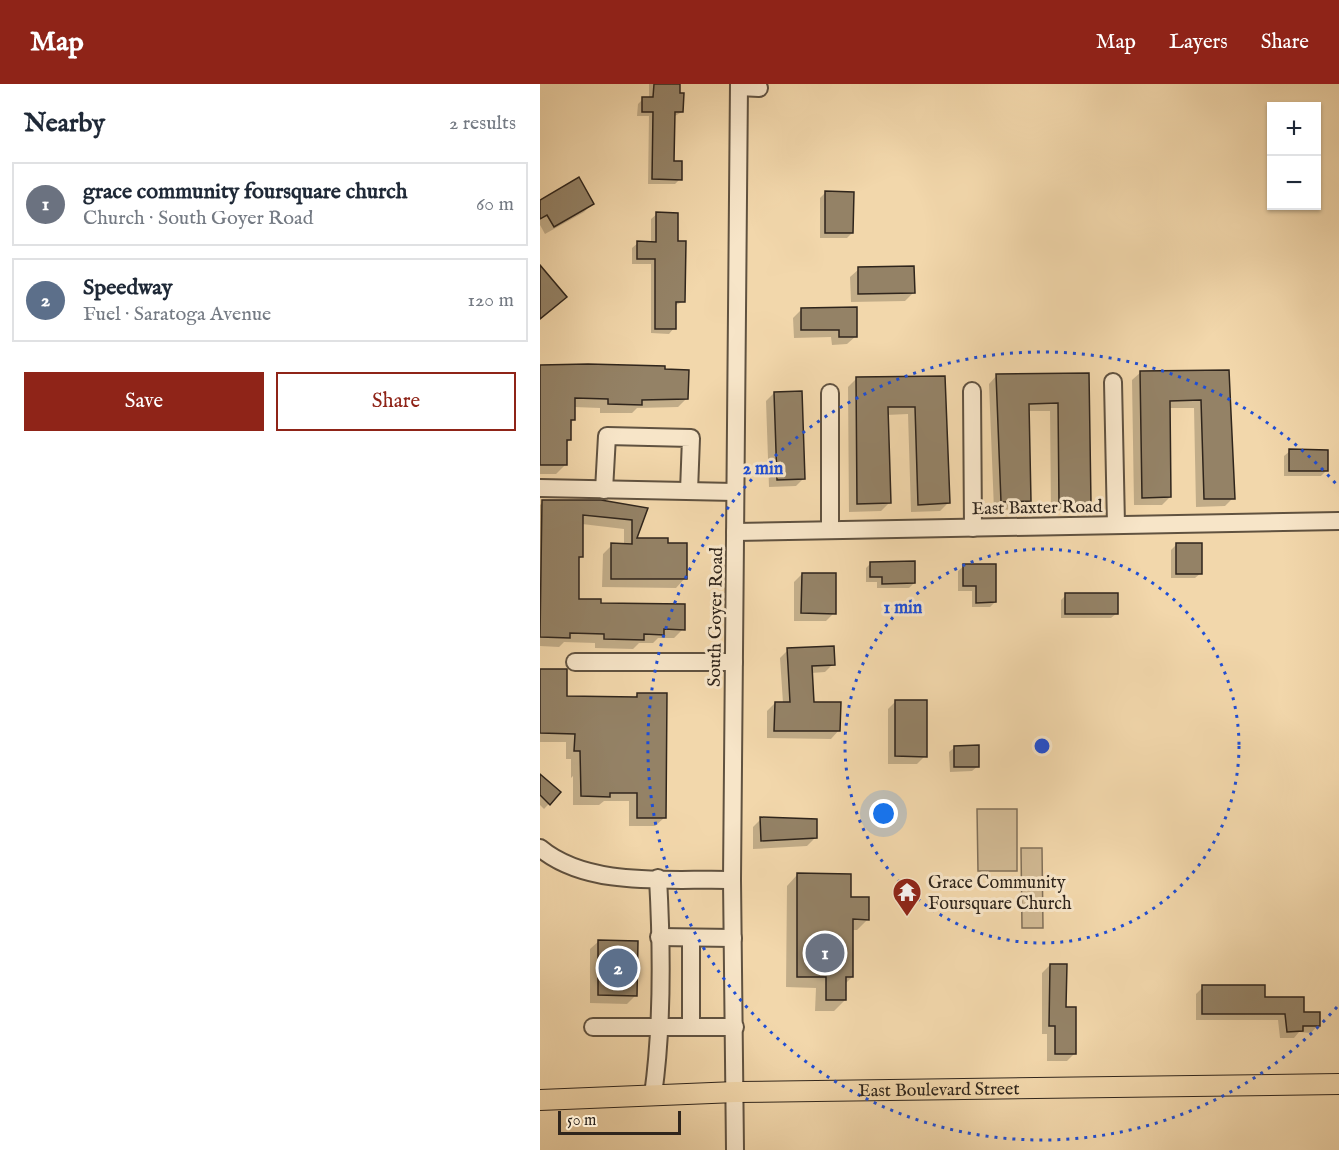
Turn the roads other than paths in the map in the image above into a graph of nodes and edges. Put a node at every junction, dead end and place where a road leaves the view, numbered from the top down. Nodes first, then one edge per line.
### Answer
1 (739, 85) edge
2 (759, 88) dead end
3 (1113, 382) dead end
4 (972, 391) dead end
5 (830, 393) dead end
6 (540, 489) edge
7 (604, 490) junction
8 (689, 491) junction
9 (735, 492) junction
10 (1339, 521) edge
11 (1116, 525) junction
12 (973, 528) junction
13 (830, 530) junction
14 (735, 532) junction
15 (575, 662) dead end
16 (734, 662) junction
17 (540, 848) edge
18 (658, 878) junction
19 (732, 880) junction
20 (659, 937) junction
21 (691, 938) junction
22 (733, 938) junction
23 (593, 1027) dead end
24 (659, 1028) junction
25 (691, 1028) junction
26 (735, 1028) junction
27 (1339, 1084) edge
28 (736, 1092) junction
29 (653, 1095) junction
30 (540, 1100) edge
31 (735, 1150) edge

1 - 2 street
1 - 9 street, South Goyer Road
3 - 11 street
4 - 12 street
5 - 13 street
6 - 7 street
7 - 8 street
7 - 8 street
8 - 9 street
9 - 14 street, South Goyer Road
10 - 11 street, East Baxter Road
11 - 12 street, East Baxter Road
12 - 13 street, East Baxter Road
13 - 14 street, East Baxter Road
14 - 16 street, South Goyer Road
15 - 16 street
16 - 19 street, South Goyer Road
17 - 18 street
18 - 19 street
18 - 20 street
19 - 22 street, South Goyer Road
20 - 21 street
20 - 24 street
21 - 22 street
21 - 25 street
22 - 26 street, South Goyer Road
23 - 24 street
24 - 25 street
24 - 29 street
25 - 26 street
26 - 28 street, South Goyer Road
27 - 28 main road, East Boulevard Street
28 - 29 main road, East Boulevard Street
28 - 31 street, South Goyer Road
29 - 30 main road, East Boulevard Street

